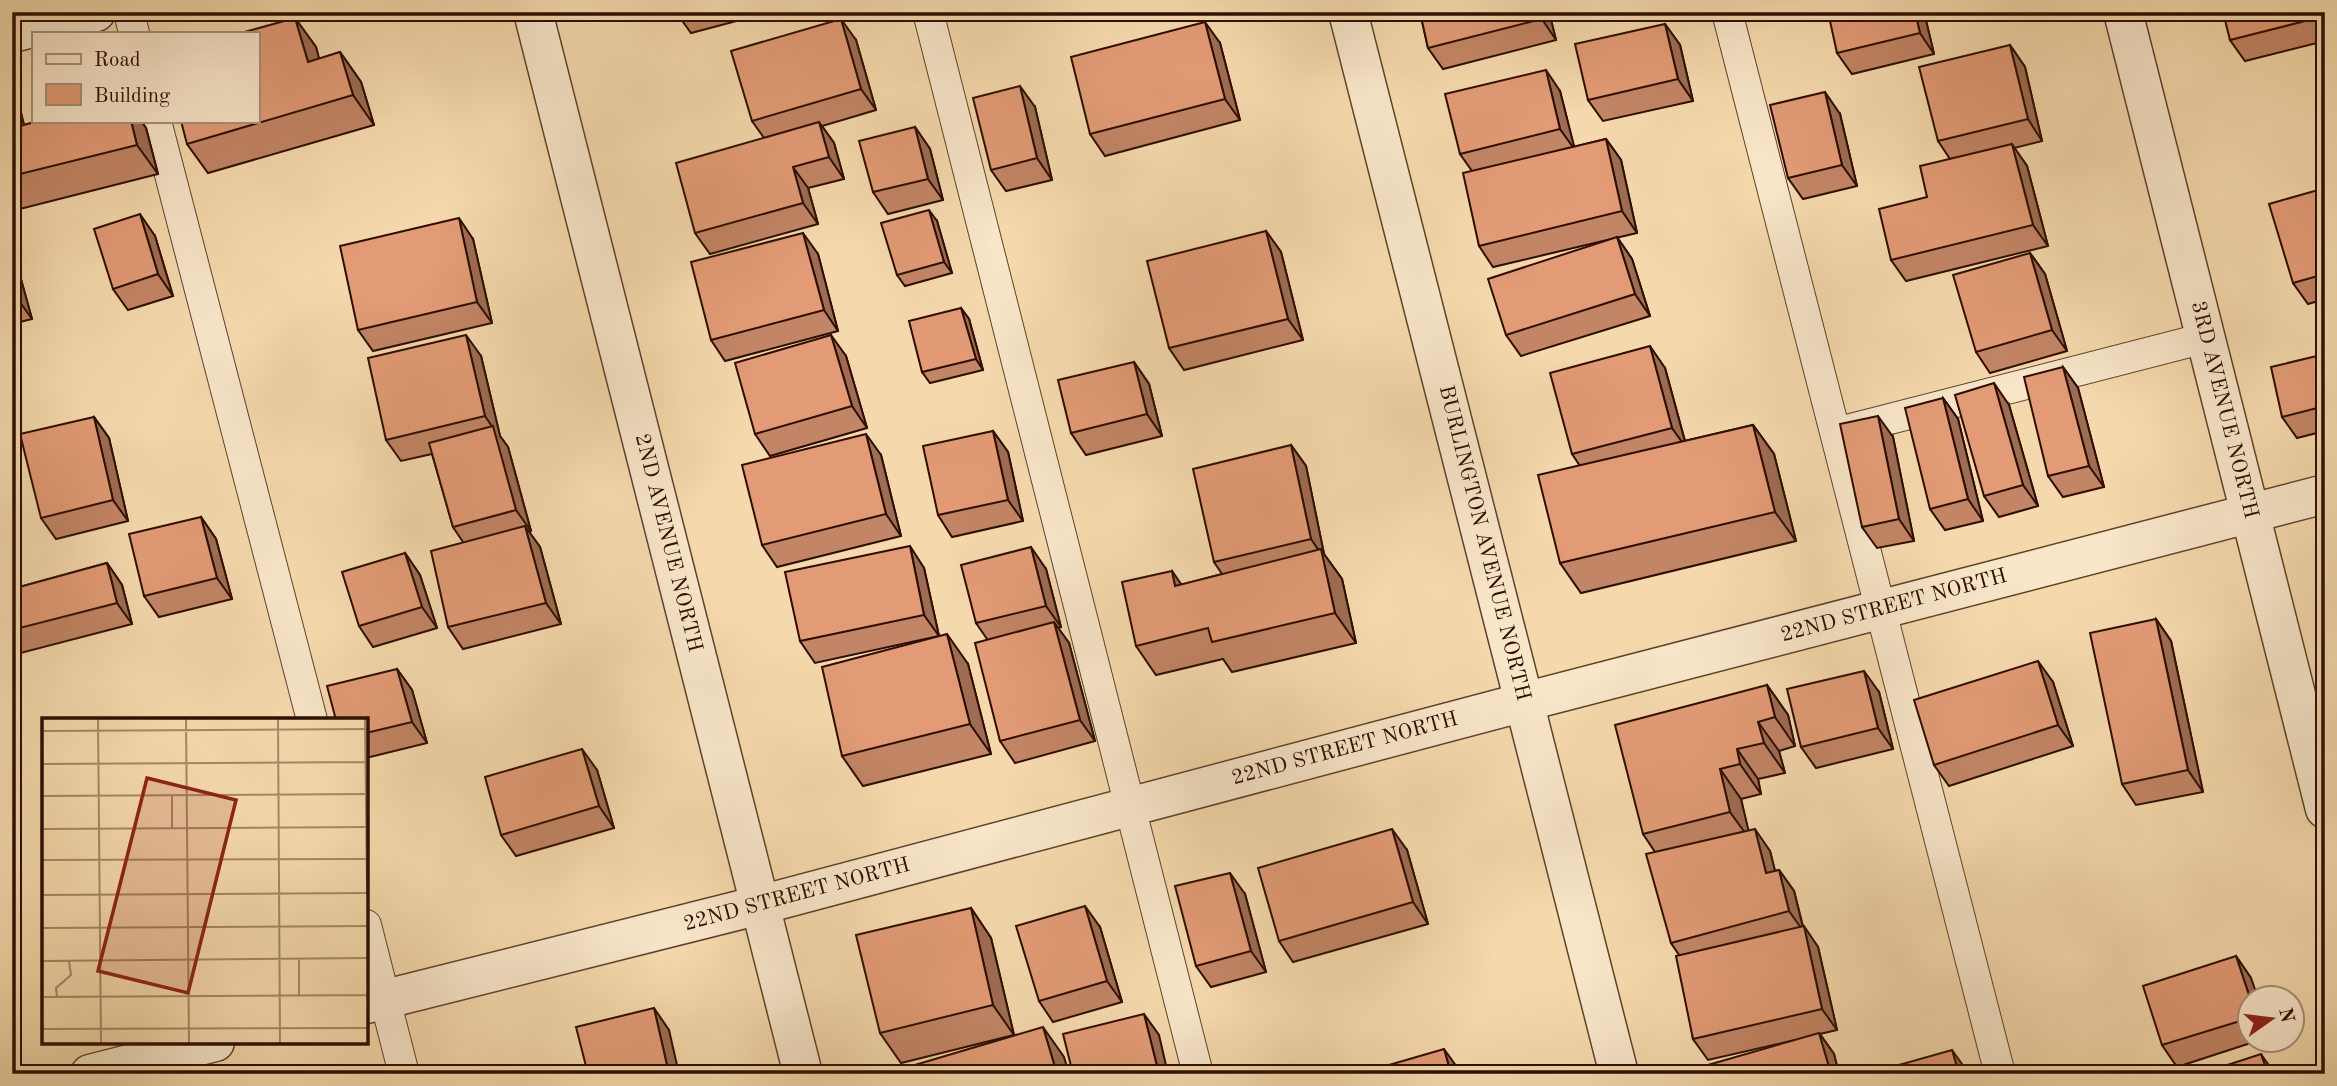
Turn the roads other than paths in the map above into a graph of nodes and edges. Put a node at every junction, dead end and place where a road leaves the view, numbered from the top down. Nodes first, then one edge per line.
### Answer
1 (96, 12) edge
2 (129, 12) edge
3 (533, 12) edge
4 (928, 12) edge
5 (1348, 12) edge
6 (1727, 12) edge
7 (2123, 12) edge
8 (134, 32) edge
9 (12, 33) edge
10 (156, 122) edge
11 (2205, 338) junction
12 (1835, 433) junction
13 (2325, 494) edge
14 (2250, 514) junction
15 (1881, 609) junction
16 (1524, 702) junction
17 (311, 718) edge
18 (1130, 806) junction
19 (2325, 809) edge
20 (760, 905) junction
21 (368, 940) edge
22 (376, 1002) edge
23 (207, 1044) edge
24 (90, 1074) edge
25 (404, 1074) edge
26 (803, 1074) edge
27 (1198, 1074) edge
28 (1619, 1074) edge
29 (2000, 1074) edge

1 - 9 street
2 - 8 lane
3 - 20 street, 2ND AVENUE NORTH
4 - 18 lane
5 - 16 street, BURLINGTON AVENUE NORTH
6 - 12 lane
7 - 11 street, 3RD AVENUE NORTH
10 - 17 lane
11 - 12 lane
11 - 14 street, 3RD AVENUE NORTH
12 - 15 lane
13 - 14 street, 22ND STREET NORTH
14 - 15 street, 22ND STREET NORTH
14 - 19 street, 3RD AVENUE NORTH
15 - 16 street, 22ND STREET NORTH
15 - 29 lane
16 - 18 street, 22ND STREET NORTH
16 - 28 street, BURLINGTON AVENUE NORTH
18 - 20 street, 22ND STREET NORTH
18 - 27 lane
20 - 22 street, 22ND STREET NORTH
20 - 26 street, 2ND AVENUE NORTH
21 - 22 lane
22 - 25 lane
23 - 24 street

